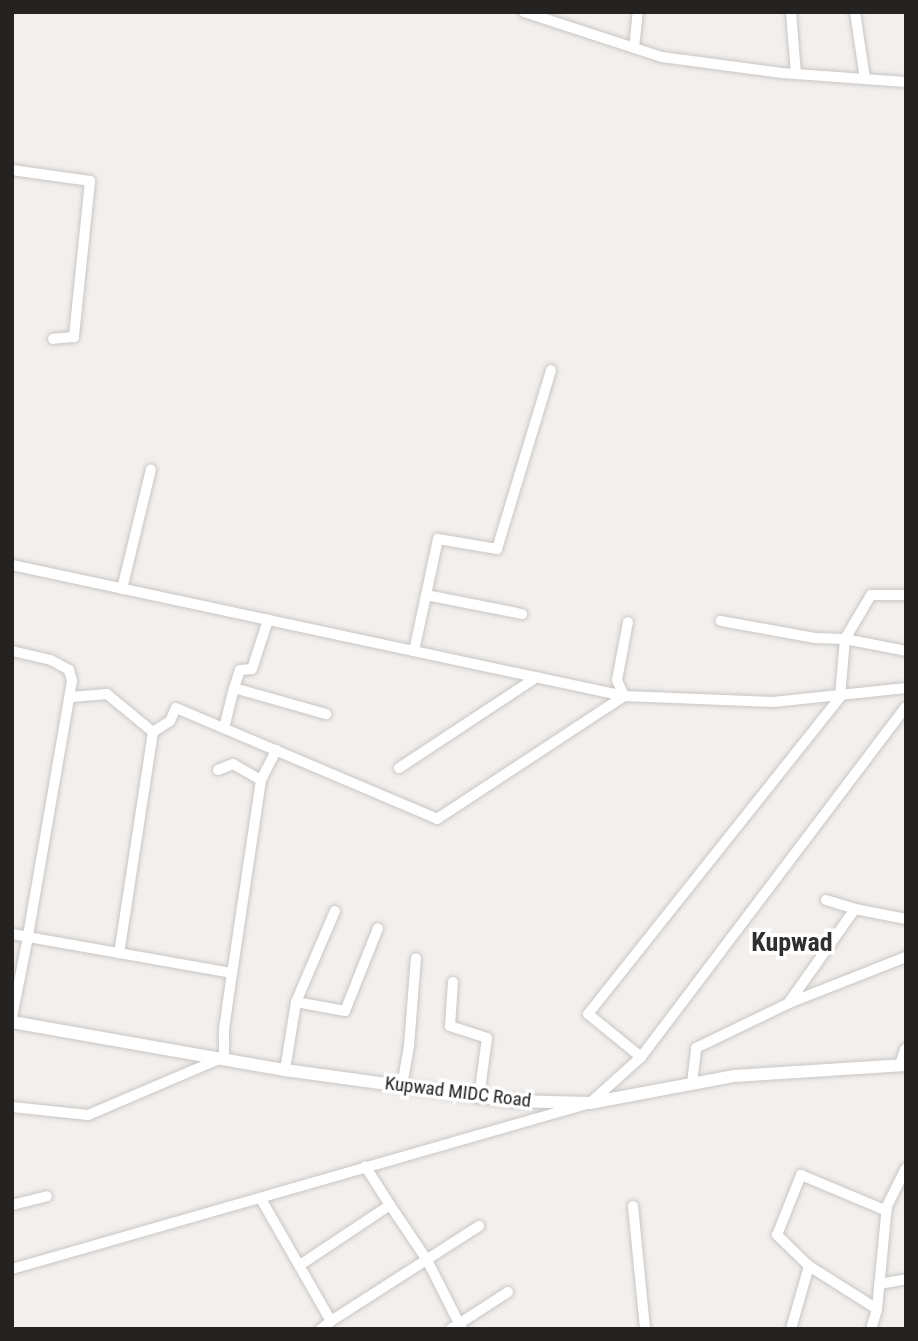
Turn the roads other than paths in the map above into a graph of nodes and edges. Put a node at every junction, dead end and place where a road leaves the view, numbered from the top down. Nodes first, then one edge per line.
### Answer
1 (524, 12) edge
2 (638, 12) edge
3 (792, 12) edge
4 (855, 12) edge
5 (546, 16) edge
6 (634, 48) junction
7 (796, 74) junction
8 (865, 79) junction
9 (906, 82) edge
10 (12, 170) edge
11 (53, 339) dead end
12 (551, 370) dead end
13 (151, 469) dead end
14 (12, 565) edge
15 (122, 589) junction
16 (426, 595) junction
17 (906, 595) edge
18 (522, 614) dead end
19 (268, 620) junction
20 (721, 621) dead end
21 (628, 622) dead end
22 (845, 639) junction
23 (12, 651) edge
24 (414, 651) junction
25 (906, 651) edge
26 (537, 677) junction
27 (234, 688) junction
28 (906, 688) edge
29 (624, 696) junction
30 (72, 697) junction
31 (840, 697) junction
32 (906, 707) edge
33 (326, 714) dead end
34 (224, 728) junction
35 (153, 732) junction
36 (276, 750) junction
37 (399, 768) dead end
38 (218, 770) dead end
39 (261, 780) junction
40 (826, 900) dead end
41 (855, 909) junction
42 (335, 911) dead end
43 (906, 919) edge
44 (378, 928) dead end
45 (12, 934) edge
46 (27, 936) junction
47 (120, 953) junction
48 (906, 957) edge
49 (415, 958) dead end
50 (232, 973) junction
51 (453, 982) dead end
52 (296, 1002) junction
53 (789, 1003) junction
54 (12, 1019) edge
55 (906, 1050) edge
56 (224, 1057) junction
57 (641, 1057) junction
58 (903, 1065) edge
59 (285, 1070) junction
60 (692, 1083) junction
61 (402, 1086) junction
62 (479, 1097) junction
63 (590, 1103) junction
64 (12, 1107) edge
65 (365, 1166) junction
66 (906, 1168) edge
67 (47, 1196) dead end
68 (261, 1199) junction
69 (12, 1205) edge
70 (390, 1205) junction
71 (632, 1206) dead end
72 (887, 1211) junction
73 (479, 1226) dead end
74 (427, 1260) junction
75 (300, 1265) junction
76 (809, 1266) junction
77 (12, 1269) edge
78 (906, 1279) edge
79 (880, 1284) junction
80 (508, 1292) dead end
81 (877, 1309) junction
82 (331, 1321) junction
83 (458, 1327) edge
84 (322, 1328) edge
85 (873, 1328) edge
86 (645, 1329) edge
87 (791, 1329) edge

1 - 5 street
2 - 6 street
3 - 7 street
4 - 8 street
5 - 6 street
6 - 7 street
7 - 8 street
8 - 9 street
10 - 11 street
12 - 16 street
13 - 15 street
14 - 15 street
15 - 19 street
16 - 18 street
16 - 24 street
17 - 22 street
19 - 24 street
19 - 27 street
20 - 22 street
21 - 29 street
22 - 25 street
22 - 31 street
23 - 30 street
24 - 26 street
26 - 29 street
26 - 37 street
27 - 33 street
27 - 34 street
28 - 31 street
29 - 31 street
29 - 36 street
30 - 35 street
30 - 46 street
31 - 57 street
32 - 57 street
34 - 35 street
34 - 36 street
35 - 47 street
36 - 39 street
38 - 39 street
39 - 50 street
40 - 41 street
41 - 43 street
41 - 53 street
42 - 52 street
44 - 52 street
45 - 46 street
46 - 47 street
46 - 54 street
47 - 50 street
48 - 53 street
49 - 61 street
50 - 56 street
51 - 62 street
52 - 59 street
53 - 60 street
54 - 56 main road, Kupwad MIDC Road
55 - 58 main road
56 - 59 main road, Kupwad MIDC Road
56 - 64 street
57 - 63 street
58 - 60 main road, Kupwad MIDC Road
59 - 61 main road, Kupwad MIDC Road
60 - 63 main road, Kupwad MIDC Road
61 - 62 main road, Kupwad MIDC Road
62 - 63 main road, Kupwad MIDC Road
63 - 65 street
65 - 68 street
65 - 70 street
66 - 72 street
67 - 69 street
68 - 75 street
68 - 77 street
70 - 74 street
70 - 75 street
71 - 86 street
72 - 76 street
72 - 79 street
73 - 74 street
74 - 82 street
74 - 83 street
75 - 82 street
76 - 81 street
76 - 87 street
78 - 79 street
79 - 81 street
80 - 83 street
81 - 85 street
82 - 84 street

